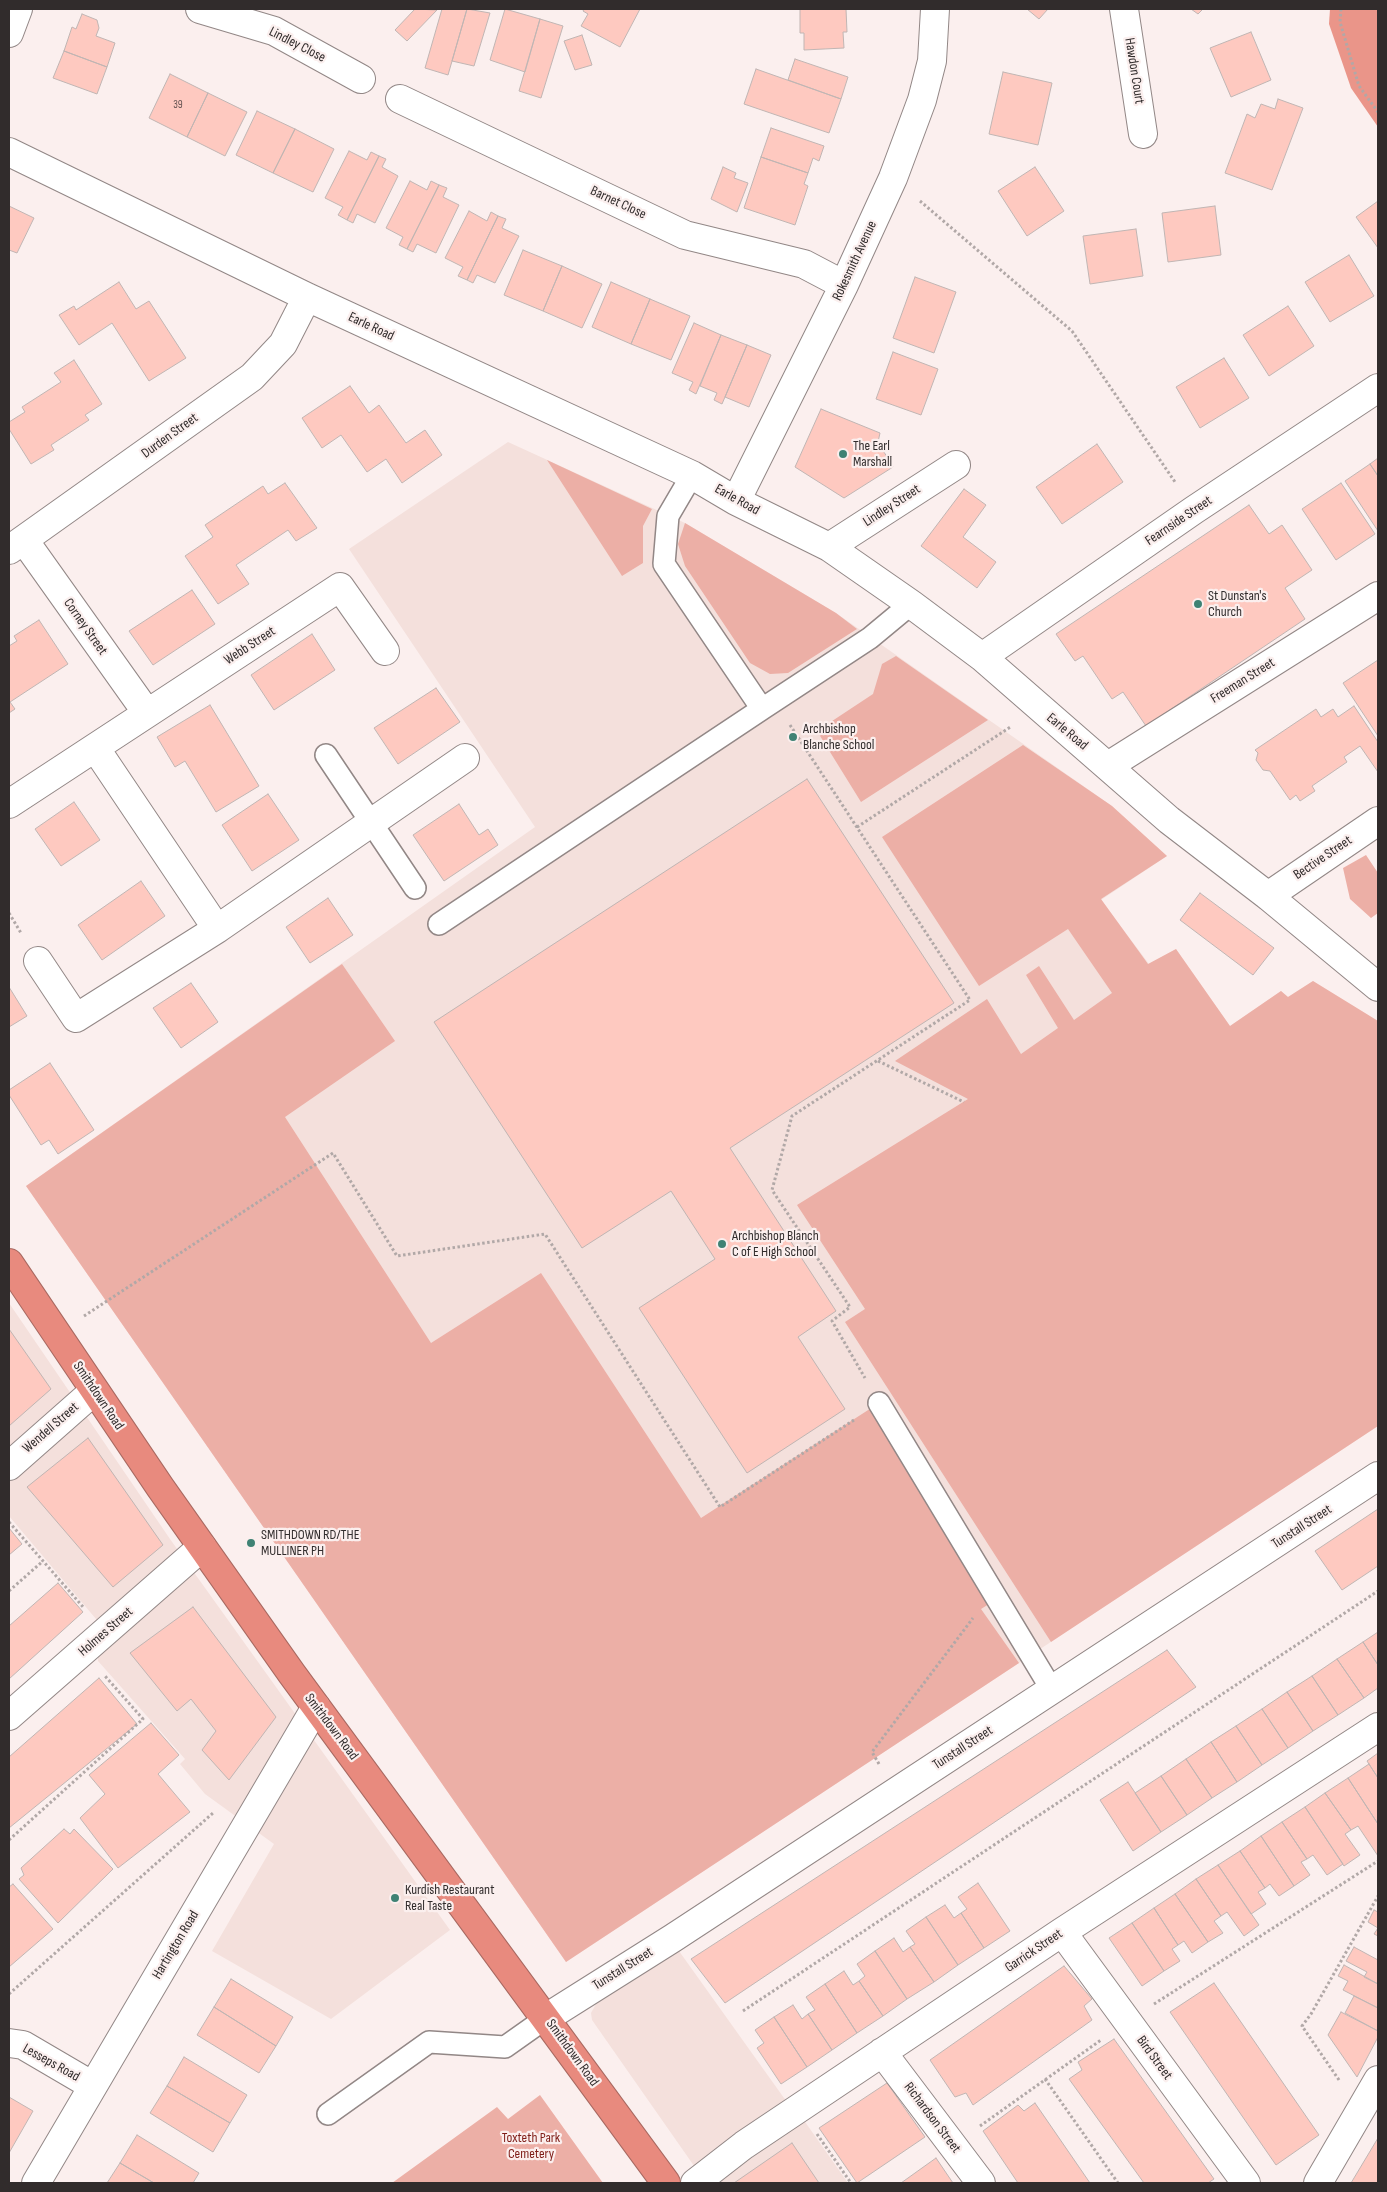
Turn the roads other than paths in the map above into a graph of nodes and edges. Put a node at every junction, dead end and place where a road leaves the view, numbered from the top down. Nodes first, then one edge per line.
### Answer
1 (18, 9) edge
2 (200, 9) edge
3 (935, 9) edge
4 (1124, 9) edge
5 (9, 33) edge
6 (361, 79) dead end
7 (400, 99) dead end
8 (1143, 134) dead end
9 (9, 152) edge
10 (844, 285) junction
11 (307, 297) junction
12 (1378, 388) edge
13 (956, 465) dead end
14 (692, 475) junction
15 (736, 501) junction
16 (16, 545) edge
17 (828, 547) junction
18 (1378, 596) edge
19 (911, 604) junction
20 (385, 651) dead end
21 (982, 657) junction
22 (768, 705) junction
23 (147, 713) junction
24 (96, 749) junction
25 (326, 755) dead end
26 (465, 758) dead end
27 (1108, 766) junction
28 (9, 804) edge
29 (1378, 821) edge
30 (371, 823) junction
31 (415, 888) dead end
32 (1268, 896) junction
33 (439, 924) dead end
34 (217, 929) junction
35 (38, 961) dead end
36 (1378, 987) edge
37 (9, 1263) edge
38 (94, 1391) junction
39 (879, 1404) road end
40 (9, 1466) edge
41 (1378, 1476) edge
42 (202, 1547) junction
43 (1052, 1690) junction
44 (316, 1707) junction
45 (9, 1716) edge
46 (1378, 1728) edge
47 (1062, 1932) junction
48 (546, 2018) junction
49 (9, 2043) edge
50 (882, 2052) junction
51 (1378, 2080) edge
52 (93, 2086) junction
53 (328, 2114) dead end
54 (36, 2183) edge
55 (666, 2183) edge
56 (695, 2183) edge
57 (981, 2183) edge
58 (1246, 2183) edge
59 (1318, 2183) edge

1 - 5 street
2 - 6 street, Lindley Close
3 - 10 street, Rokesmith Avenue
4 - 8 street, Hawdon Court
7 - 10 street, Barnet Close
9 - 11 street, Earle Road
10 - 15 street, Rokesmith Avenue
11 - 14 street, Earle Road
11 - 16 street, Durden Street
12 - 21 street, Fearnside Street
13 - 17 street, Lindley Street
14 - 15 street, Earle Road
14 - 22 lane
15 - 17 street, Earle Road
16 - 23 street, Corney Street
17 - 19 street, Earle Road
18 - 27 street, Freeman Street
19 - 21 street, Earle Road
19 - 22 lane
20 - 23 street, Webb Street
21 - 27 street, Earle Road
22 - 33 lane
23 - 24 street, Webb Street
24 - 28 street, Webb Street
24 - 34 street
25 - 30 lane
26 - 30 street
27 - 32 street, Earle Road
29 - 32 street, Bective Street
30 - 31 lane
30 - 34 street
32 - 36 street, Earle Road
34 - 35 street
37 - 38 highway, Smithdown Road
38 - 40 street, Wendell Street
38 - 42 highway, Smithdown Road
39 - 43 lane
41 - 43 street, Tunstall Street
42 - 44 highway, Smithdown Road
42 - 45 street, Holmes Street
43 - 48 street, Tunstall Street
44 - 48 highway, Smithdown Road
44 - 52 street, Hartington Road
46 - 47 street, Garrick Street
47 - 50 street, Garrick Street
47 - 58 street, Bird Street
48 - 53 lane
48 - 55 highway, Smithdown Road
49 - 52 street, Lesseps Road
50 - 56 street, Garrick Street
50 - 57 street, Richardson Street
51 - 59 street
52 - 54 street, Hartington Road

